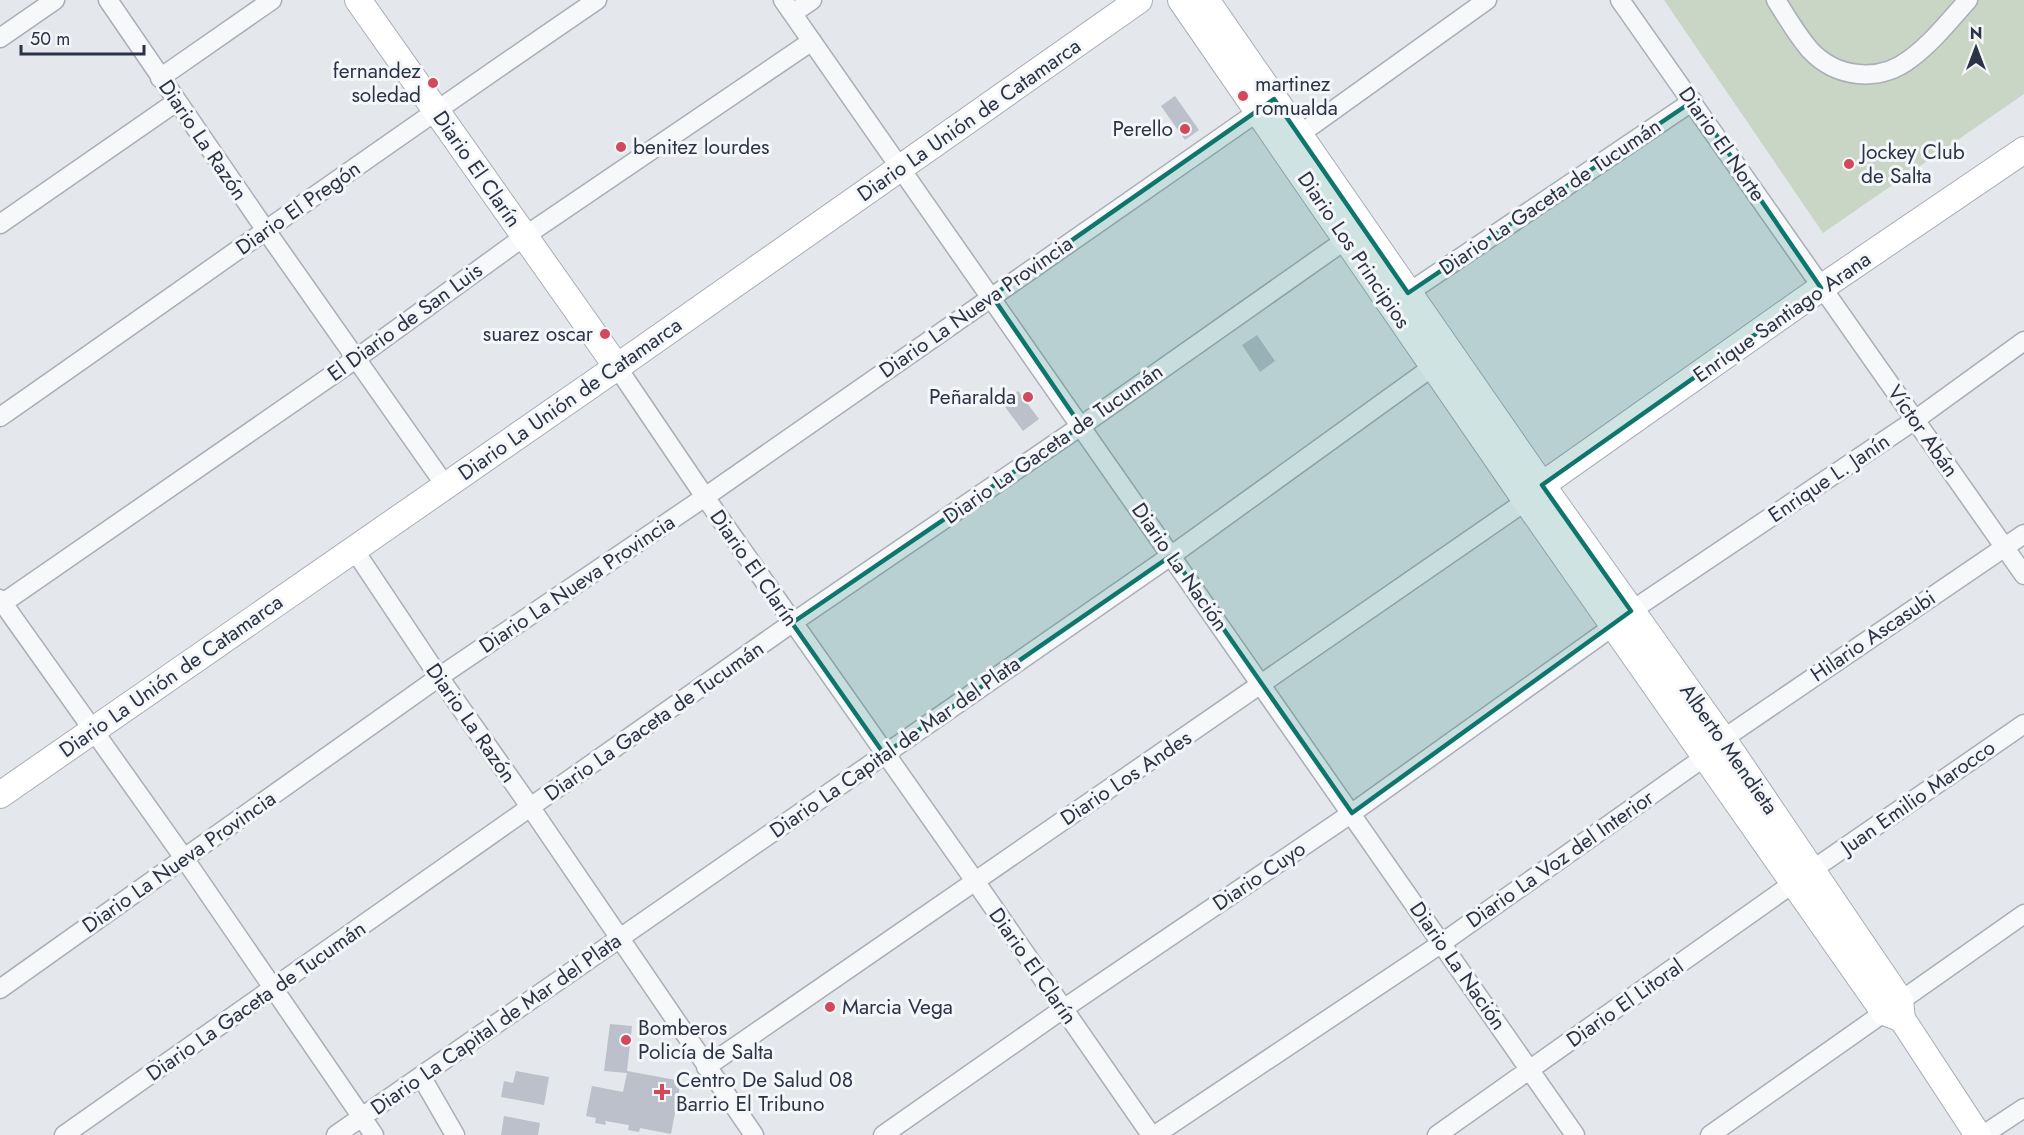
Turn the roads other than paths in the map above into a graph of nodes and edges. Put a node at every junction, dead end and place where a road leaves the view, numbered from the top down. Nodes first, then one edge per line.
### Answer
1 (56, 0) edge
2 (108, 0) edge
3 (272, 0) edge
4 (358, 0) edge
5 (597, 0) edge
6 (812, 0) edge
7 (1139, 0) edge
8 (1181, 0) edge
9 (1206, 0) edge
10 (1487, 0) edge
11 (1620, 0) edge
12 (1776, 0) edge
13 (1968, 0) edge
14 (788, 7) edge
15 (0, 38) edge
16 (812, 41) junction
17 (160, 78) junction
18 (1693, 101) junction
19 (176, 102) junction
20 (1266, 106) junction
21 (435, 110) junction
22 (1291, 140) junction
23 (2024, 150) edge
24 (902, 167) junction
25 (0, 224) edge
26 (267, 232) junction
27 (1355, 233) junction
28 (525, 236) junction
29 (1821, 288) junction
30 (1408, 293) junction
31 (992, 296) junction
32 (2024, 341) edge
33 (357, 358) junction
34 (1442, 360) junction
35 (617, 367) junction
36 (0, 417) edge
37 (1915, 420) junction
38 (1081, 426) junction
39 (445, 485) junction
40 (1534, 493) junction
41 (705, 497) junction
42 (2024, 534) edge
43 (2005, 547) junction
44 (353, 548) junction
45 (1172, 555) junction
46 (2024, 575) edge
47 (1, 602) edge
48 (1623, 618) junction
49 (792, 623) junction
50 (439, 677) junction
51 (1262, 684) junction
52 (2024, 724) edge
53 (93, 730) junction
54 (1714, 747) junction
55 (884, 754) junction
56 (0, 795) edge
57 (531, 808) junction
58 (1352, 813) junction
59 (184, 858) junction
60 (1803, 877) junction
61 (975, 881) junction
62 (2024, 914) edge
63 (619, 938) junction
64 (1442, 943) junction
65 (0, 989) edge
66 (273, 989) junction
67 (1063, 1009) junction
68 (1895, 1010) junction
69 (706, 1066) junction
70 (1530, 1070) junction
71 (421, 1076) junction
72 (2024, 1108) edge
73 (362, 1117) junction
74 (64, 1135) edge
75 (336, 1135) edge
76 (374, 1135) edge
77 (455, 1135) edge
78 (754, 1135) edge
79 (883, 1135) edge
80 (1153, 1135) edge
81 (1437, 1135) edge
82 (1575, 1135) edge
83 (1710, 1135) edge
84 (1978, 1135) edge
85 (1983, 1135) edge

1 - 15 street
2 - 17 street, Diario La Razón
3 - 17 street
4 - 21 street, Diario El Clarín
5 - 21 street, Diario El Pregón
6 - 14 street
7 - 24 street, Diario La Unión de Catamarca
8 - 20 street, Diario Los Principios
9 - 20 street, Diario Los Principios
10 - 22 street
11 - 18 street, Diario El Norte
12 - 13 street
14 - 16 street, Diario La Nación
16 - 24 street, Diario La Nación
16 - 28 street, El Diario de San Luis
17 - 19 street, Diario La Razón
18 - 29 street, Diario El Norte
18 - 30 street, Diario La Gaceta de Tucumán
19 - 25 street
19 - 26 street, Diario La Razón
20 - 22 street, Diario Los Principios
20 - 31 street, Diario La Nueva Provincia
21 - 26 street, Diario El Pregón
21 - 28 street, Diario El Clarín
22 - 27 street, Diario Los Principios
23 - 29 street, Enrique Santiago Arana
24 - 31 street, Diario La Nación
24 - 35 street, Diario La Unión de Catamarca
26 - 33 street, Diario La Razón
26 - 36 street, Diario El Pregón
27 - 30 street, Diario Los Principios
27 - 34 street, Diario Los Principios
27 - 38 street, Diario La Gaceta de Tucumán
28 - 33 street, El Diario de San Luis
28 - 35 street, Diario El Clarín
29 - 37 street, Víctor Abán
29 - 40 street, Enrique Santiago Arana
30 - 34 street, Diario Los Principios
31 - 38 street, Diario La Nación
31 - 41 street, Diario La Nueva Provincia
32 - 37 street, Enrique L. Janín
33 - 39 street, Diario La Razón
33 - 47 street, El Diario de San Luis
34 - 40 street, Diario Los Principios
34 - 45 street, Diario La Capital de Mar del Plata
35 - 39 street, Diario La Unión de Catamarca
35 - 41 street, Diario El Clarín
37 - 43 street, Víctor Abán
37 - 48 street, Enrique L. Janín
38 - 45 street, Diario La Nación
38 - 49 street, Diario La Gaceta de Tucumán
39 - 44 street, Diario La Unión de Catamarca
40 - 48 street, Alberto Mendieta
40 - 51 street, Diario Los Andes
41 - 49 street, Diario El Clarín
41 - 50 street, Diario La Nueva Provincia
42 - 43 street, Hilario Ascasubi
43 - 46 street, Víctor Abán
43 - 54 street, Hilario Ascasubi
44 - 50 street, Diario La Razón
44 - 53 street, Diario La Unión de Catamarca
45 - 51 street, Diario La Nación
45 - 55 street, Diario La Capital de Mar del Plata
47 - 53 street
48 - 54 street, Alberto Mendieta
48 - 58 street, Diario Cuyo
49 - 55 street, Diario El Clarín
49 - 57 street, Diario La Gaceta de Tucumán
50 - 57 street, Diario La Razón
50 - 59 street, Diario La Nueva Provincia
51 - 58 street, Diario La Nación
51 - 61 street, Diario Los Andes
52 - 60 street, Juan Emilio Marocco
53 - 56 street, Diario La Unión de Catamarca
53 - 59 street
54 - 60 street, Alberto Mendieta
54 - 64 street, Diario La Voz del Interior
55 - 61 street, Diario El Clarín
55 - 63 street, Diario La Capital de Mar del Plata
57 - 63 street, Diario La Razón
57 - 66 street, Diario La Gaceta de Tucumán
58 - 64 street, Diario La Nación
58 - 67 street, Diario Cuyo
59 - 65 street, Diario La Nueva Provincia
59 - 66 street
60 - 68 street, Alberto Mendieta
60 - 70 street, Diario El Litoral
61 - 67 street, Diario El Clarín
61 - 69 street, Diario Los Andes
62 - 68 street
63 - 69 street, Diario La Razón
63 - 71 street, Diario La Capital de Mar del Plata
64 - 70 street, Diario La Nación
64 - 80 street, Diario La Voz del Interior
66 - 73 street
66 - 74 street, Diario La Gaceta de Tucumán
67 - 79 street, Diario Cuyo
67 - 80 street, Diario El Clarín
68 - 83 street
68 - 84 street, Alberto Mendieta
69 - 78 street, Diario La Razón
70 - 81 street, Diario El Litoral
70 - 82 street, Diario La Nación
71 - 73 street, Diario La Capital de Mar del Plata
71 - 77 street
72 - 85 street
73 - 75 street, Diario La Capital de Mar del Plata
73 - 76 street

